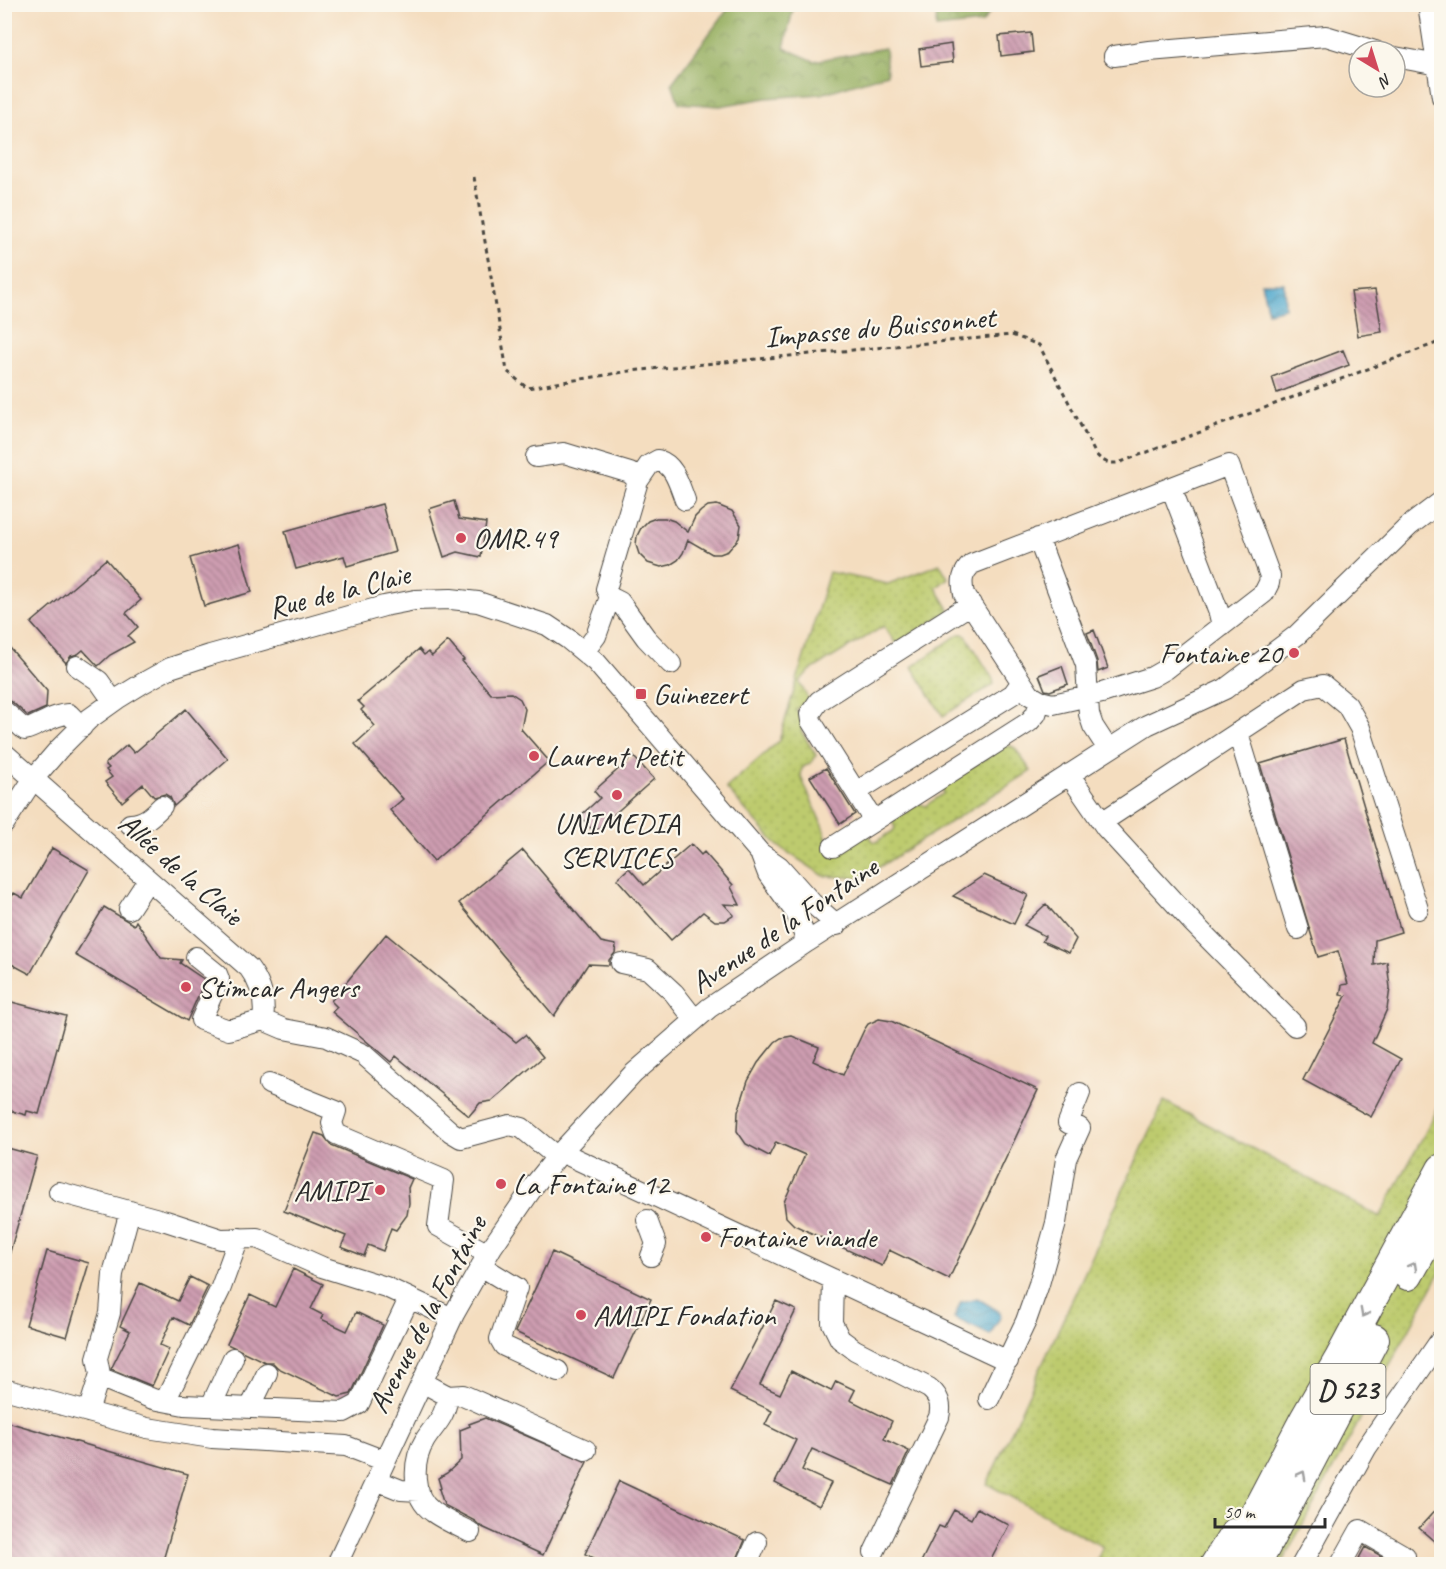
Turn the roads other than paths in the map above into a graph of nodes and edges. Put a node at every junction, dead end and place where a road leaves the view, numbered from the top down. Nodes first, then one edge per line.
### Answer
1 (1428, 4) edge
2 (1347, 42) edge
3 (1114, 56) dead end
4 (1407, 59) edge
5 (1438, 65) junction
6 (1442, 97) edge
7 (536, 458) dead end
8 (638, 481) junction
9 (1171, 487) junction
10 (685, 500) dead end
11 (1442, 501) edge
12 (1038, 538) junction
13 (610, 597) junction
14 (971, 604) junction
15 (1222, 626) junction
16 (584, 652) junction
17 (670, 664) dead end
18 (76, 666) dead end
19 (1021, 683) junction
20 (1087, 696) junction
21 (113, 701) junction
22 (1040, 701) junction
23 (4, 711) edge
24 (82, 726) junction
25 (1238, 733) junction
26 (1108, 749) junction
27 (4, 753) edge
28 (1070, 774) junction
29 (34, 778) junction
30 (856, 792) junction
31 (162, 806) dead end
32 (874, 821) junction
33 (1102, 822) junction
34 (4, 824) edge
35 (130, 824) dead end
36 (833, 847) dead end
37 (760, 853) junction
38 (148, 880) junction
39 (129, 909) dead end
40 (1418, 909) dead end
41 (837, 925) junction
42 (1298, 929) dead end
43 (210, 934) junction
44 (807, 942) junction
45 (621, 963) dead end
46 (263, 1020) junction
47 (695, 1020) junction
48 (1295, 1026) dead end
49 (269, 1084) dead end
50 (1080, 1093) dead end
51 (559, 1154) junction
52 (1442, 1169) edge
53 (59, 1192) dead end
54 (658, 1197) junction
55 (130, 1211) junction
56 (1442, 1214) edge
57 (239, 1238) junction
58 (651, 1256) dead end
59 (484, 1260) junction
60 (833, 1279) junction
61 (409, 1299) junction
62 (452, 1318) junction
63 (1442, 1338) edge
64 (233, 1358) dead end
65 (1436, 1360) edge
66 (1008, 1361) junction
67 (558, 1371) dead end
68 (267, 1373) dead end
69 (99, 1377) junction
70 (422, 1382) junction
71 (4, 1389) edge
72 (448, 1396) junction
73 (989, 1399) dead end
74 (165, 1401) junction
75 (211, 1406) junction
76 (250, 1408) junction
77 (88, 1412) junction
78 (1305, 1419) junction
79 (586, 1450) dead end
80 (385, 1461) junction
81 (376, 1480) junction
82 (419, 1491) junction
83 (470, 1532) dead end
84 (757, 1542) dead end
85 (874, 1552) dead end
86 (1405, 1556) dead end
87 (337, 1564) edge
88 (747, 1564) edge
89 (1210, 1564) edge
90 (1229, 1564) edge
91 (1256, 1564) edge
92 (1302, 1564) edge
93 (1341, 1564) edge

1 - 5 street
2 - 3 street
4 - 5 street
5 - 6 street
7 - 8 street
8 - 10 street
8 - 13 street
9 - 12 street
9 - 15 street
9 - 15 street
11 - 26 street, Avenue de la Fontaine
12 - 14 street
12 - 20 street
13 - 16 street
13 - 17 street
14 - 19 street
14 - 30 street
15 - 20 street
16 - 21 street, Rue de la Claie
16 - 37 street, Rue de la Claie
18 - 21 street
19 - 22 street
19 - 30 street
20 - 22 street
20 - 26 street
21 - 24 street, Rue de la Claie
22 - 32 street
23 - 24 street
24 - 29 street, Rue de la Claie
25 - 33 street
25 - 40 street
25 - 42 street
26 - 28 street, Avenue de la Fontaine
27 - 29 street, Allée de la Claie
28 - 33 street
28 - 41 street, Avenue de la Fontaine
29 - 34 street, Rue de la Claie
29 - 38 street, Allée de la Claie
30 - 32 street
31 - 35 street
32 - 36 street
33 - 48 street
37 - 41 street, Rue de la Claie
37 - 44 street, Rue de la Claie
38 - 39 street
38 - 43 street, Allée de la Claie
41 - 44 street, Avenue de la Fontaine
43 - 46 street, Allée de la Claie
43 - 46 street
44 - 47 street, Avenue de la Fontaine
45 - 47 street
46 - 51 street
47 - 51 street, Avenue de la Fontaine
49 - 59 street
50 - 66 street
51 - 54 street
51 - 59 street, Avenue de la Fontaine
52 -> 78 highway, D 523
53 - 55 street
54 - 58 street
54 - 60 street
55 - 57 street
55 - 69 street
91 -> 56 highway, D 523
57 - 61 street
57 - 74 street
59 - 62 street, Avenue de la Fontaine
59 - 67 street
60 - 66 street
60 - 85 street
61 - 62 street
61 - 76 street
62 - 70 street, Avenue de la Fontaine
63 - 65 street
64 - 75 street
65 - 92 street
66 - 73 street
68 - 76 street
69 - 74 street
69 - 77 street
70 - 72 street
70 - 80 street, Avenue de la Fontaine
71 - 77 street
72 - 79 street
72 - 82 street
74 - 75 street
75 - 76 street
77 - 80 street
78 - 89 street
78 - 90 highway, D 523
80 - 81 street, Avenue de la Fontaine
81 - 82 street
81 - 87 street, Avenue de la Fontaine
82 - 83 street
84 - 88 street
86 - 93 street

